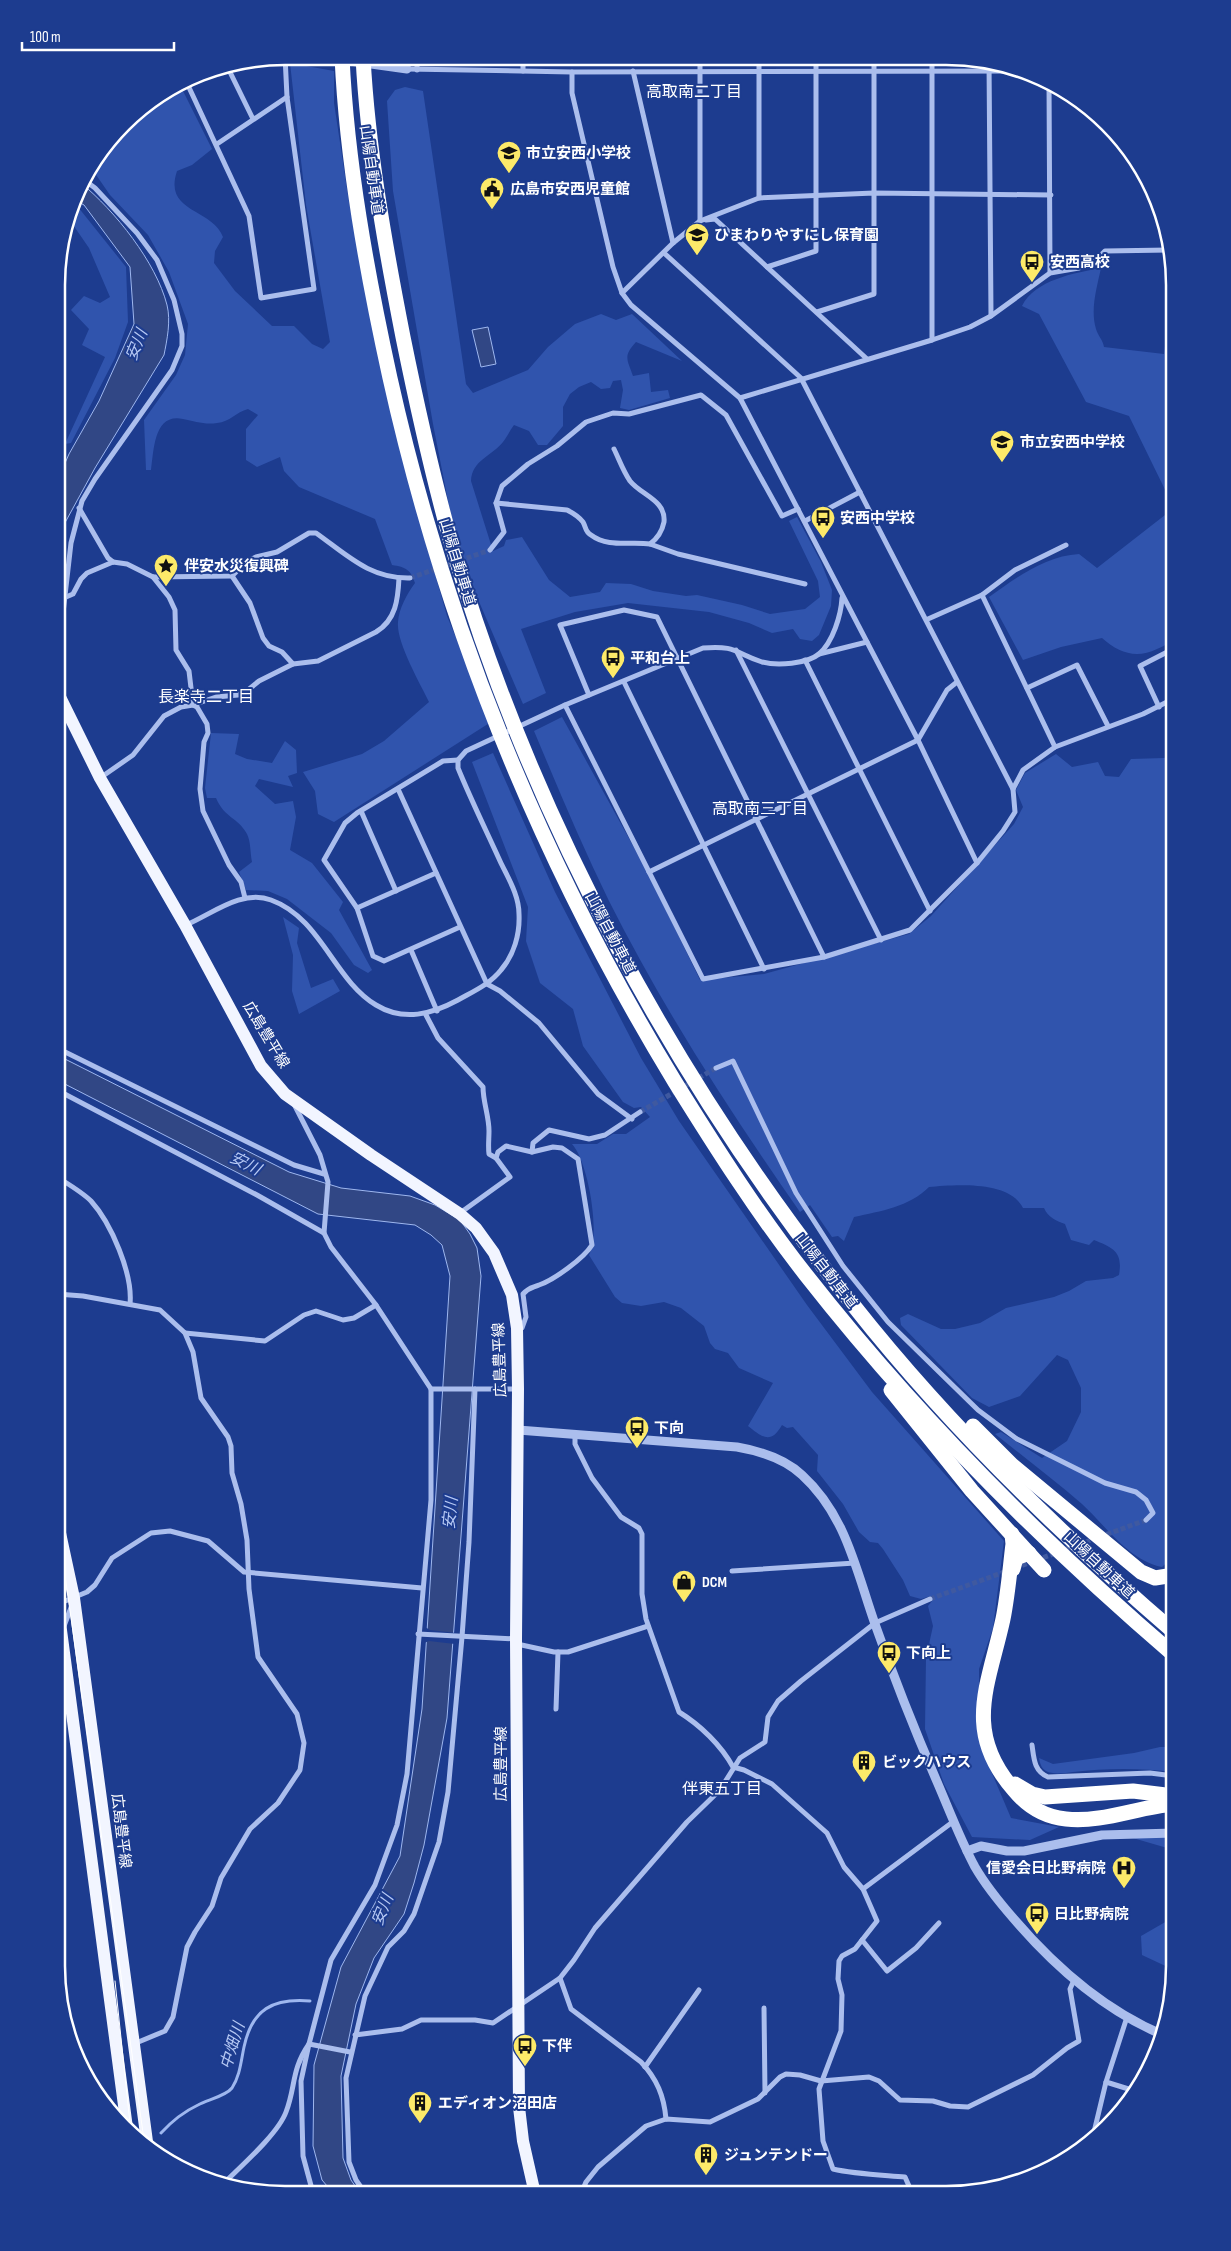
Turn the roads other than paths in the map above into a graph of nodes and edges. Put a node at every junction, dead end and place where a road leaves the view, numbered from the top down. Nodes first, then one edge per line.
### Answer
1 (285, 65) edge
2 (343, 65) edge
3 (363, 65) edge
4 (378, 65) edge
5 (417, 65) edge
6 (523, 65) edge
7 (700, 65) edge
8 (759, 65) edge
9 (816, 65) edge
10 (874, 65) edge
11 (932, 65) edge
12 (407, 69) joint
13 (417, 70) junction
14 (816, 70) junction
15 (873, 70) junction
16 (523, 71) junction
17 (633, 71) junction
18 (759, 71) junction
19 (932, 71) junction
20 (989, 71) junction
21 (996, 71) edge
22 (230, 72) edge
23 (572, 72) junction
24 (701, 72) junction
25 (189, 87) edge
26 (1049, 91) edge
27 (287, 97) junction
28 (253, 119) junction
29 (216, 144) junction
30 (90, 185) edge
31 (816, 194) junction
32 (874, 194) junction
33 (932, 194) junction
34 (990, 195) junction
35 (1051, 195) junction
36 (759, 198) junction
37 (700, 221) junction
38 (673, 243) junction
39 (1163, 250) edge
40 (664, 253) junction
41 (766, 267) junction
42 (1050, 273) junction
43 (622, 293) junction
44 (817, 312) junction
45 (991, 316) junction
46 (932, 340) junction
47 (867, 359) junction
48 (801, 378) junction
49 (740, 398) junction
50 (614, 449) dead end
51 (860, 492) junction
52 (496, 503) junction
53 (79, 508) junction
54 (798, 509) junction
55 (804, 521) junction
56 (650, 544) junction
57 (1066, 545) dead end
58 (490, 550) tunnel mouth
59 (113, 562) junction
60 (232, 576) junction
61 (153, 577) junction
62 (399, 578) junction
63 (410, 578) tunnel mouth
64 (805, 584) dead end
65 (982, 595) junction
66 (66, 597) junction
67 (842, 598) junction
68 (65, 604) edge
69 (928, 619) junction
70 (867, 642) junction
71 (736, 650) junction
72 (1166, 653) edge
73 (819, 654) junction
74 (678, 660) junction
75 (805, 660) junction
76 (292, 664) junction
77 (624, 682) junction
78 (958, 682) junction
79 (1026, 688) junction
80 (589, 695) junction
81 (1166, 703) edge
82 (193, 705) junction
83 (565, 705) junction
84 (65, 707) edge
85 (1159, 707) junction
86 (1108, 726) junction
87 (918, 740) junction
88 (1055, 747) junction
89 (458, 760) junction
90 (860, 769) junction
91 (100, 778) junction
92 (398, 789) junction
93 (1013, 789) junction
94 (808, 794) junction
95 (361, 811) junction
96 (757, 819) junction
97 (705, 846) junction
98 (977, 862) junction
99 (649, 872) junction
100 (436, 873) junction
101 (396, 890) junction
102 (245, 898) junction
103 (357, 908) junction
104 (930, 911) junction
105 (185, 926) junction
106 (460, 927) junction
107 (881, 940) junction
108 (411, 950) junction
109 (824, 957) junction
110 (764, 969) junction
111 (487, 984) junction
112 (437, 1011) junction
113 (426, 1014) junction
114 (65, 1052) edge
115 (716, 1068) tunnel mouth
116 (65, 1094) edge
117 (285, 1094) junction
118 (640, 1112) tunnel mouth
119 (632, 1119) junction
120 (532, 1152) junction
121 (496, 1158) junction
122 (324, 1174) junction
123 (65, 1183) edge
124 (460, 1214) junction
125 (324, 1233) junction
126 (65, 1295) edge
127 (130, 1304) junction
128 (376, 1305) junction
129 (856, 1309) junction
130 (843, 1321) junction
131 (517, 1328) junction
132 (185, 1333) junction
133 (433, 1389) junction
134 (518, 1389) junction
135 (473, 1390) junction
136 (518, 1430) junction
137 (575, 1435) junction
138 (1146, 1520) dead end
139 (1012, 1534) junction
140 (1029, 1553) junction
141 (65, 1556) edge
142 (856, 1563) junction
143 (1044, 1570) dead end
144 (732, 1571) dead end
145 (249, 1572) junction
146 (1166, 1576) edge
147 (422, 1588) junction
148 (74, 1598) junction
149 (930, 1599) tunnel mouth
150 (65, 1601) edge
151 (65, 1621) edge
152 (875, 1623) junction
153 (1166, 1625) edge
154 (648, 1626) junction
155 (420, 1634) junction
156 (459, 1637) junction
157 (517, 1642) junction
158 (1166, 1648) edge
159 (558, 1652) junction
160 (65, 1679) edge
161 (556, 1709) dead end
162 (1032, 1744) dead end
163 (733, 1767) junction
164 (1166, 1775) edge
165 (1166, 1795) edge
166 (1166, 1805) edge
167 (954, 1820) junction
168 (1166, 1833) edge
169 (967, 1851) junction
170 (863, 1889) junction
171 (939, 1923) dead end
172 (862, 1940) junction
173 (560, 1978) junction
174 (1074, 1980) junction
175 (699, 1990) dead end
176 (518, 2008) junction
177 (764, 2008) dead end
178 (1127, 2017) junction
179 (1156, 2031) edge
180 (355, 2035) junction
181 (310, 2044) junction
182 (133, 2045) junction
183 (348, 2051) junction
184 (645, 2066) junction
185 (821, 2081) junction
186 (1106, 2082) junction
187 (1128, 2089) edge
188 (765, 2093) junction
189 (124, 2104) junction
190 (120, 2111) edge
191 (126, 2118) edge
192 (666, 2119) junction
193 (1095, 2128) edge
194 (146, 2136) edge
195 (229, 2178) edge
196 (312, 2186) edge
197 (360, 2186) edge
198 (533, 2186) edge
199 (585, 2186) edge
200 (909, 2186) edge

1 - 27 street
2 - 130 highway, 山陽自動車道
3 - 129 highway, 山陽自動車道
4 - 12 street
5 - 13 street
6 - 16 street
7 - 24 street
8 - 18 street
9 - 14 street
10 - 15 street
11 - 19 street
12 - 13 street
13 - 16 street
14 - 15 street
14 - 18 street
14 - 31 street
15 - 19 street
15 - 32 street
16 - 23 street
17 - 23 street
17 - 24 street
17 - 38 street
18 - 24 street
18 - 36 street
19 - 20 street
19 - 33 street
20 - 21 street
20 - 34 street
22 - 28 street
23 - 43 street
24 - 37 street
25 - 29 street
26 - 35 street
27 - 28 street
27 - 29 street
28 - 29 street
30 - 53 street
31 - 32 street
31 - 36 street
31 - 41 street
32 - 33 street
32 - 44 street
33 - 34 street
33 - 46 street
34 - 35 street
34 - 45 street
35 - 42 street
36 - 37 street
37 - 38 street
37 - 41 street
38 - 40 street
39 - 42 street
40 - 43 street
40 - 48 street
41 - 44 street
42 - 45 street
43 - 49 street
44 - 47 street
45 - 46 street
46 - 47 street
47 - 48 street
48 - 49 street
48 - 51 street
49 - 54 street
50 - 56 street
51 - 55 street
51 - 69 street
52 - 54 street
52 - 56 street
52 - 58 street
53 - 59 street
53 - 66 street
54 - 55 street
55 - 67 street
56 - 64 street
57 - 65 street
59 - 61 street
59 - 66 street
60 - 61 street
60 - 62 street
60 - 76 street
61 - 82 street
62 - 63 street
62 - 76 street
65 - 69 street
65 - 79 street
66 - 68 street
67 - 70 street
67 - 73 street
69 - 78 street
70 - 73 street
70 - 87 street
71 - 74 street
71 - 75 street
71 - 94 street
72 - 85 street
73 - 75 street
74 - 77 street
74 - 80 street
74 - 96 street
75 - 90 street
76 - 82 street
77 - 80 street
77 - 97 street
78 - 87 street
78 - 93 street
79 - 86 street
79 - 88 street
80 - 83 street
81 - 85 street
82 - 91 street
82 - 102 street
83 - 89 street
83 - 99 street
84 - 91 main road, 広島豊平線
85 - 86 street
86 - 88 street
87 - 90 street
87 - 98 street
88 - 93 street
89 - 92 street
89 - 111 street
90 - 94 street
90 - 104 street
91 - 105 main road, 広島豊平線
92 - 95 street
92 - 100 street
93 - 98 street
94 - 96 street
94 - 107 street
95 - 101 street
95 - 103 street
96 - 97 street
96 - 109 street
97 - 99 street
97 - 110 street
98 - 104 street
99 - 110 street
100 - 101 street
100 - 106 street
101 - 103 street
102 - 105 street
102 - 113 street
103 - 108 street
104 - 107 street
105 - 117 main road, 広島豊平線
106 - 108 street
106 - 111 street
107 - 109 street
108 - 112 street
109 - 110 street
111 - 112 street
111 - 119 street
112 - 113 street
113 - 121 street
114 - 122 street
115 - 138 street
116 - 125 street
117 - 122 street
117 - 124 main road, 広島豊平線
118 - 119 street
119 - 120 street
120 - 121 street
120 - 131 street
121 - 124 street
122 - 125 street
123 - 127 street
124 - 131 main road, 広島豊平線
125 - 128 street
126 - 127 street
127 - 132 street
128 - 132 street
128 - 133 street
129 - 146 highway
129 - 153 highway, 山陽自動車道
130 - 139 highway
130 - 158 highway, 山陽自動車道
131 - 134 main road, 広島豊平線
132 - 145 street
133 - 135 street
133 - 147 street
134 - 135 street
134 - 136 main road, 広島豊平線
135 - 156 street
136 - 137 street
136 - 157 main road, 広島豊平線
137 - 142 street
137 - 154 street
139 - 140 highway
139 - 166 highway
140 - 143 highway
140 - 165 highway
141 - 148 main road, 広島豊平線
142 - 144 street
142 - 152 street
145 - 147 street
145 - 148 street
145 - 182 street
147 - 155 street
148 - 150 street
148 - 151 street
148 - 182 main road, 広島豊平線
149 - 152 street
152 - 163 street
152 - 167 street
154 - 159 street
154 - 163 street
155 - 156 street
155 - 181 street
156 - 157 street
156 - 180 street
157 - 159 street
157 - 176 main road, 広島豊平線
159 - 161 street
160 - 189 main road
162 - 164 street
163 - 170 street
163 - 173 street
167 - 169 street
167 - 170 street
168 - 169 street
169 - 174 street
170 - 172 street
171 - 172 street
172 - 185 street
173 - 176 street
173 - 184 street
174 - 178 street
174 - 185 street
175 - 184 street
176 - 180 street
176 - 198 main road, 広島豊平線
177 - 188 street
178 - 179 street
178 - 186 street
180 - 183 street
181 - 183 street
181 - 195 street
181 - 196 street
182 - 194 main road, 広島豊平線
183 - 197 street
184 - 192 street
185 - 188 street
185 - 200 street
186 - 187 street
186 - 193 street
188 - 192 street
189 - 190 street
189 - 191 main road
192 - 199 street

